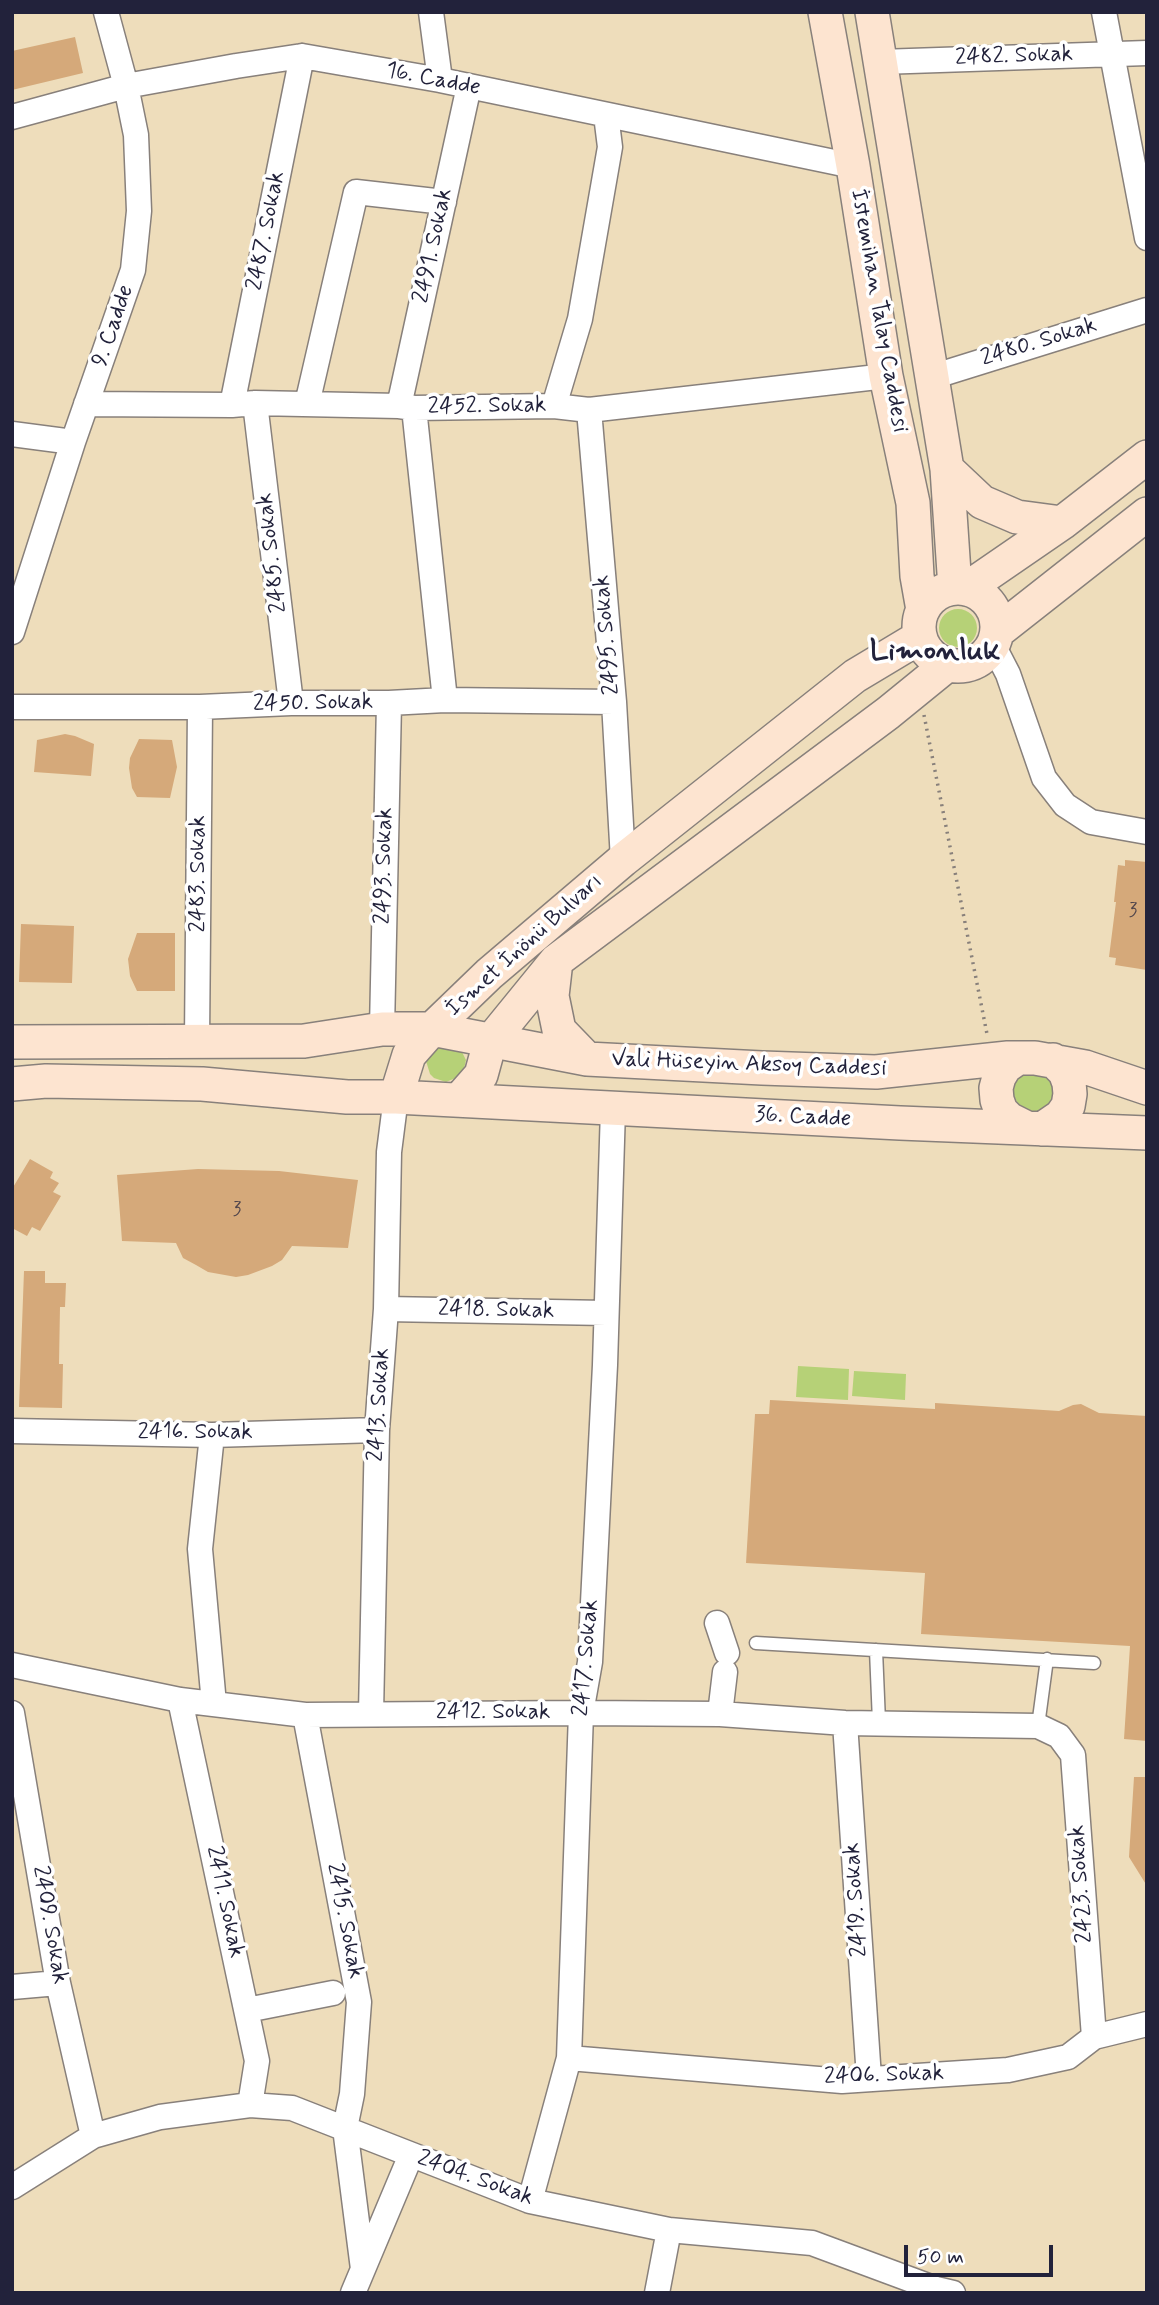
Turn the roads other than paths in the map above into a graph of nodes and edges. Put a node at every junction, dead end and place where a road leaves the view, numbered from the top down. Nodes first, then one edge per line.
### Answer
1 (106, 12) edge
2 (431, 12) edge
3 (825, 12) edge
4 (872, 12) edge
5 (1104, 12) edge
6 (1147, 53) edge
7 (1112, 54) junction
8 (302, 57) junction
9 (880, 62) junction
10 (440, 80) junction
11 (126, 86) junction
12 (469, 86) junction
13 (606, 115) junction
14 (12, 117) edge
15 (853, 166) junction
16 (444, 202) junction
17 (1147, 238) edge
18 (1147, 310) edge
19 (886, 376) junction
20 (932, 377) junction
21 (86, 404) junction
22 (243, 404) junction
23 (307, 404) junction
24 (554, 406) junction
25 (406, 407) junction
26 (589, 410) junction
27 (12, 434) edge
28 (73, 442) junction
29 (1147, 457) edge
30 (947, 469) junction
31 (1147, 514) edge
32 (1062, 523) junction
33 (961, 589) junction
34 (922, 624) junction
35 (12, 632) edge
36 (995, 639) junction
37 (947, 665) junction
38 (445, 700) junction
39 (614, 702) junction
40 (291, 703) junction
41 (389, 703) junction
42 (12, 707) edge
43 (200, 708) junction
44 (1147, 832) edge
45 (623, 860) junction
46 (556, 961) junction
47 (382, 1029) junction
48 (432, 1029) junction
49 (198, 1040) junction
50 (12, 1041) edge
51 (490, 1042) junction
52 (1018, 1058) junction
53 (587, 1059) junction
54 (1053, 1060) junction
55 (12, 1084) edge
56 (1147, 1088) edge
57 (396, 1097) junction
58 (459, 1100) junction
59 (613, 1109) junction
60 (1035, 1128) junction
61 (1147, 1133) edge
62 (386, 1309) junction
63 (606, 1314) junction
64 (377, 1430) junction
65 (12, 1431) edge
66 (212, 1435) junction
67 (718, 1623) dead end
68 (756, 1643) dead end
69 (876, 1650) junction
70 (1047, 1659) junction
71 (1094, 1663) dead end
72 (12, 1665) edge
73 (180, 1700) junction
74 (214, 1704) junction
75 (12, 1713) edge
76 (371, 1713) junction
77 (581, 1713) junction
78 (720, 1714) junction
79 (305, 1715) junction
80 (879, 1722) junction
81 (845, 1723) junction
82 (1049, 1731) junction
83 (58, 1983) junction
84 (12, 1987) edge
85 (332, 1993) dead end
86 (247, 2010) junction
87 (1147, 2024) edge
88 (1094, 2037) junction
89 (569, 2058) junction
90 (869, 2078) junction
91 (250, 2105) junction
92 (345, 2129) junction
93 (93, 2136) junction
94 (411, 2155) junction
95 (12, 2187) edge
96 (530, 2201) junction
97 (669, 2230) junction
98 (363, 2269) junction
99 (941, 2292) edge
100 (353, 2293) edge
101 (657, 2293) edge

1 - 11 street, 9. Cadde
2 - 10 street
3 - 15 main road, İstemihan Talay Caddesi
4 - 9 main road, İstemihan Talay Caddesi
5 - 7 street
6 - 7 street, 2482. Sokak
7 - 9 street, 2482. Sokak
7 - 17 street
8 - 10 street, 16. Cadde
8 - 11 street, 16. Cadde
8 - 22 street, 2487. Sokak
9 - 20 main road, İstemihan Talay Caddesi
10 - 12 street, 16. Cadde
11 - 14 street, 16. Cadde
11 - 21 street, 9. Cadde
12 - 13 street, 16. Cadde
12 - 16 street, 2491. Sokak
13 - 15 street, 16. Cadde
13 - 24 street
15 - 19 main road, İstemihan Talay Caddesi
16 - 23 street
16 - 25 street, 2491. Sokak
18 - 20 street, 2480. Sokak
19 - 26 street, 2452. Sokak
19 - 34 main road, İstemihan Talay Caddesi
20 - 30 main road, İstemihan Talay Caddesi
21 - 22 street, 2452. Sokak
21 - 28 street, 9. Cadde
22 - 23 street, 2452. Sokak
22 - 40 street, 2485. Sokak
23 - 25 street, 2452. Sokak
24 - 25 street, 2452. Sokak
24 - 26 street, 2452. Sokak
25 - 38 street, 2491. Sokak
26 - 39 street, 2495. Sokak
27 - 28 street
28 - 35 street, 9. Cadde
29 - 32 main road
30 - 32 main road
30 - 33 main road, İstemihan Talay Caddesi
31 - 36 main road
32 - 33 main road
33 - 34 main road
33 - 36 main road
34 - 37 main road
34 - 45 main road, İsmet İnönü Bulvarı
36 - 37 main road
36 - 44 street
37 - 46 main road, İsmet İnönü Bulvarı
38 - 39 street, 2450. Sokak
38 - 41 street, 2450. Sokak
39 - 45 street, 2495. Sokak
40 - 41 street, 2450. Sokak
40 - 43 street, 2450. Sokak
41 - 47 street, 2493. Sokak
42 - 43 street, 2450. Sokak
43 - 49 street, 2483. Sokak
45 - 48 main road, İsmet İnönü Bulvarı
46 - 51 main road, İsmet İnönü Bulvarı
46 - 53 main road
47 - 48 main road, İsmet İnönü Bulvarı
47 - 49 main road, İsmet İnönü Bulvarı
48 - 51 main road, Vali Hüseyin Aksoy Caddesi
48 - 57 main road
49 - 50 main road, İsmet İnönü Bulvarı
51 - 53 main road, Vali Hüseyin Aksoy Caddesi
51 - 58 main road
52 - 53 main road, Vali Hüseyin Aksoy Caddesi
52 - 54 main road, Vali Hüseyin Aksoy Caddesi
52 - 60 main road
54 - 56 main road, Vali Hüseyin Aksoy Caddesi
54 - 60 main road
55 - 57 main road
57 - 58 main road
57 - 62 street, 2413. Sokak
58 - 59 main road, 36. Cadde
59 - 60 main road, 36. Cadde
59 - 63 street, 2417. Sokak
60 - 61 main road, 36. Cadde
62 - 63 street, 2418. Sokak
62 - 64 street, 2413. Sokak
63 - 77 street, 2417. Sokak
64 - 66 street, 2416. Sokak
64 - 76 street, 2413. Sokak
65 - 66 street, 2416. Sokak
66 - 74 street
67 - 78 street
68 - 69 lane
69 - 70 lane
69 - 80 lane
70 - 71 lane
70 - 82 lane
72 - 73 street, 2412. Sokak
73 - 74 street, 2412. Sokak
73 - 86 street, 2411. Sokak
74 - 79 street, 2412. Sokak
75 - 83 street, 2409. Sokak
76 - 77 street, 2412. Sokak
76 - 79 street, 2412. Sokak
77 - 78 street, 2412. Sokak
77 - 89 street, 2417. Sokak
78 - 81 street, 2412. Sokak
79 - 92 street, 2415. Sokak
80 - 81 street, 2412. Sokak
80 - 82 street, 2412. Sokak
81 - 90 street, 2419. Sokak
82 - 88 street, 2423. Sokak
83 - 84 street
83 - 93 street, 2409. Sokak
85 - 86 street
86 - 91 street, 2411. Sokak
87 - 88 street, 2406. Sokak
88 - 90 street, 2406. Sokak
89 - 90 street, 2406. Sokak
89 - 96 street, 2417. Sokak
91 - 92 street, 2404. Sokak
91 - 93 street, 2404. Sokak
92 - 94 street, 2404. Sokak
92 - 98 street, 2415. Sokak
93 - 95 street, 2404. Sokak
94 - 96 street, 2404. Sokak
94 - 98 street
96 - 97 street, 2404. Sokak
97 - 99 street, 2404. Sokak
97 - 101 street
98 - 100 street

